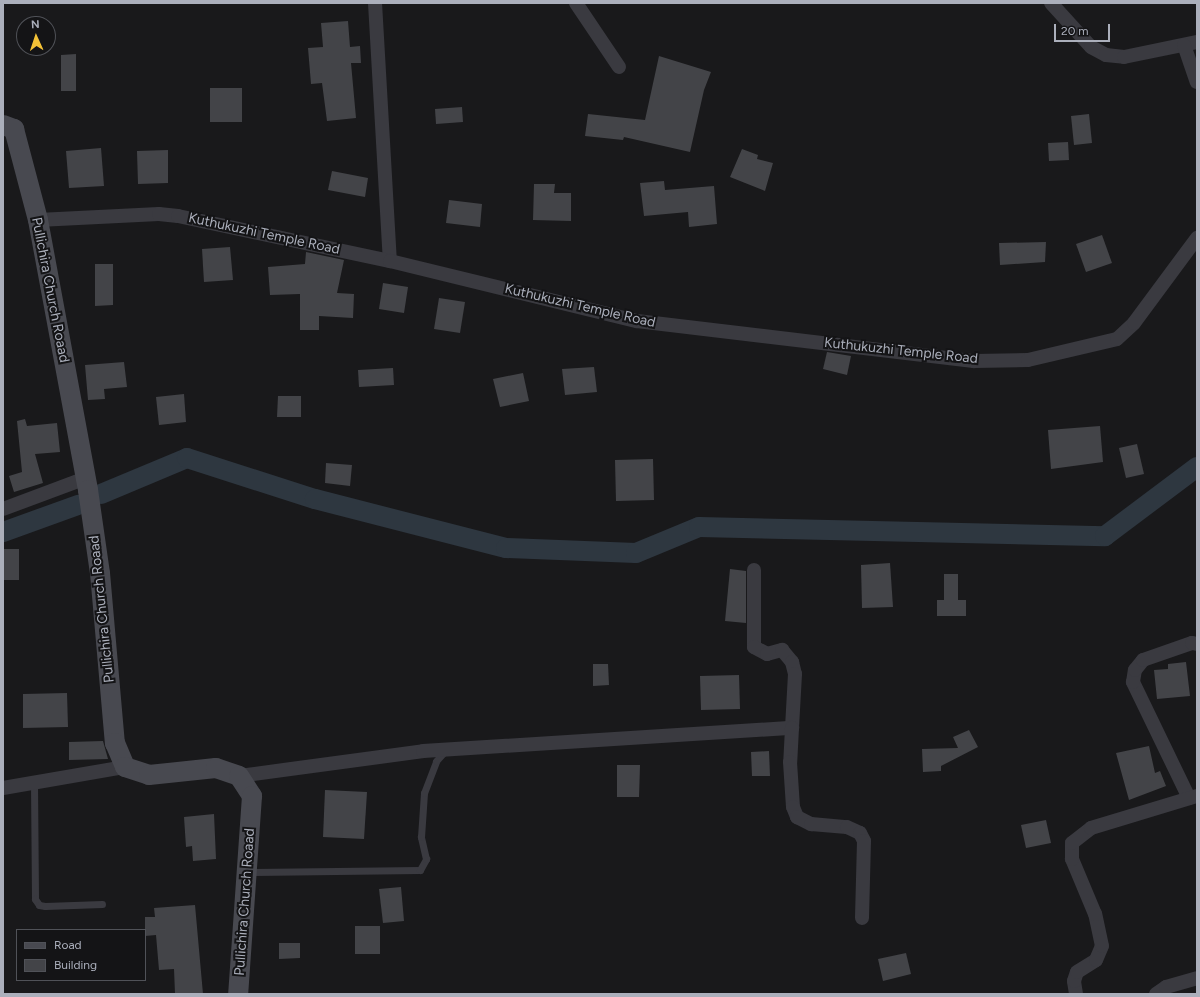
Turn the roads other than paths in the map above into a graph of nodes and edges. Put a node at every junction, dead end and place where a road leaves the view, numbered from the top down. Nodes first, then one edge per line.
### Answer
1 (375, 3) edge
2 (576, 3) edge
3 (1051, 3) edge
4 (1191, 44) edge
5 (619, 67) dead end
6 (1197, 82) edge
7 (3, 125) edge
8 (38, 220) junction
9 (1197, 238) edge
10 (390, 261) junction
11 (86, 478) junction
12 (3, 508) edge
13 (754, 570) dead end
14 (1197, 644) edge
15 (792, 728) junction
16 (447, 750) junction
17 (125, 767) junction
18 (239, 776) junction
19 (34, 783) junction
20 (3, 788) edge
21 (1193, 797) edge
22 (247, 872) junction
23 (102, 904) dead end
24 (862, 918) dead end
25 (1197, 978) edge
26 (238, 994) edge
27 (1076, 994) edge
28 (1156, 994) edge

1 - 10 street
2 - 5 street
3 - 4 street
4 - 6 street
7 - 8 main road, Pullichira Church Roaad
8 - 10 street, Kuthukuzhi Temple Road
8 - 11 main road, Pullichira Church Roaad
9 - 10 street, Kuthukuzhi Temple Road
11 - 12 street
11 - 17 main road, Pullichira Church Roaad
13 - 15 street
14 - 21 street
15 - 16 street
15 - 24 street
16 - 18 street
16 - 22 lane
17 - 18 main road
17 - 19 street
18 - 22 main road, Pullichira Church Roaad
19 - 20 street
19 - 23 lane
21 - 27 street
22 - 26 main road, Pullichira Church Roaad
25 - 28 street

